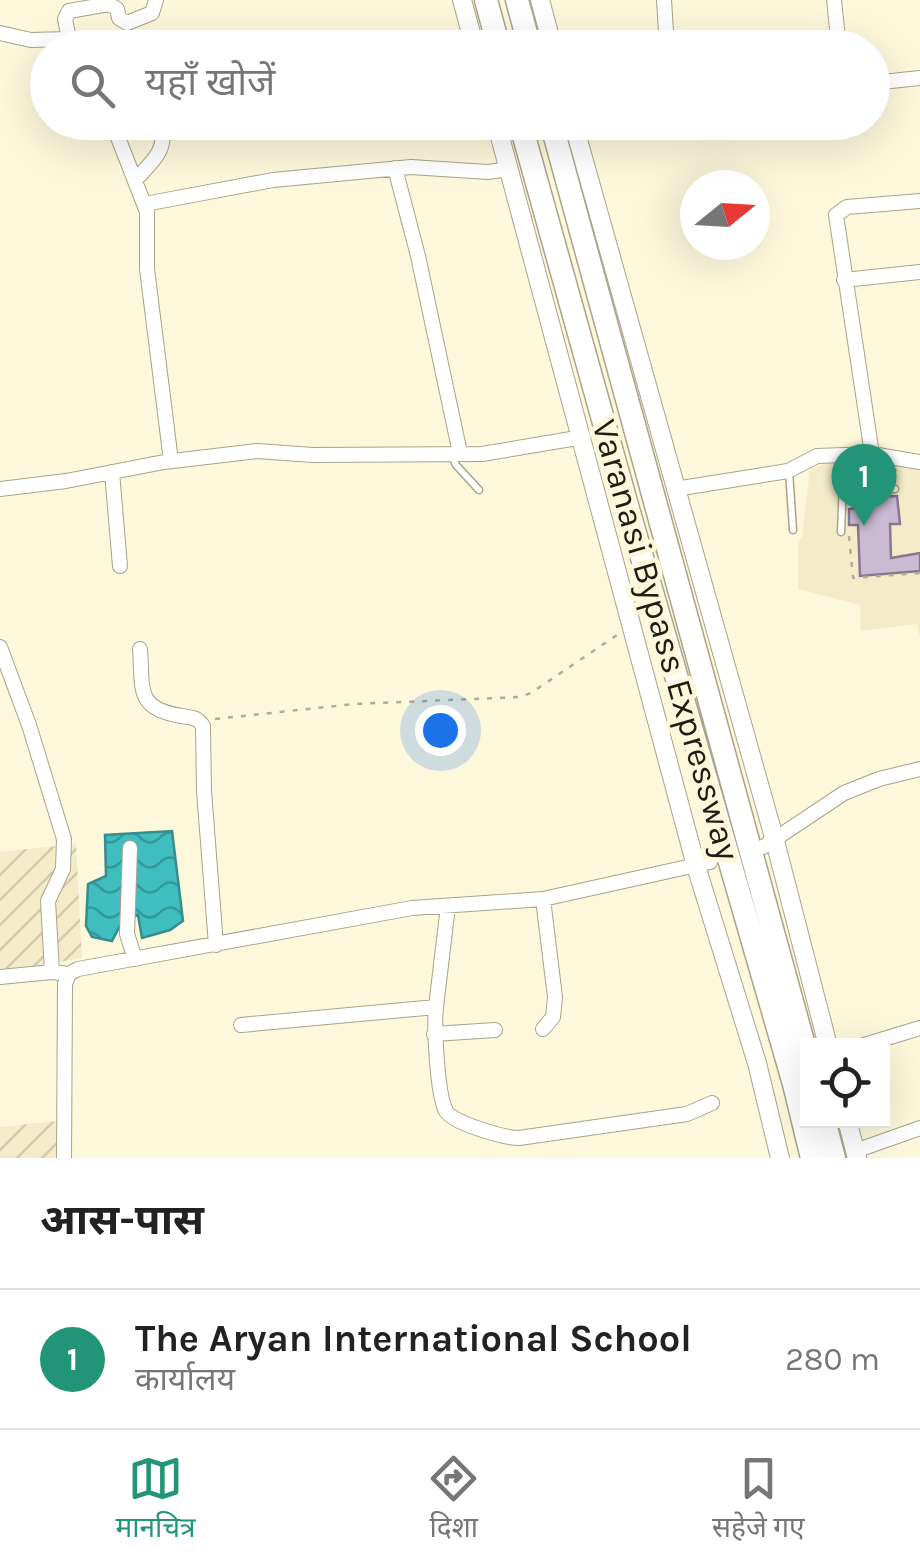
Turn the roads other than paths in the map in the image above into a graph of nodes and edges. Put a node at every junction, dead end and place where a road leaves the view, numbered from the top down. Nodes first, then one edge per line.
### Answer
1 (156, 0) edge
2 (462, 0) edge
3 (486, 0) edge
4 (517, 0) edge
5 (540, 0) edge
6 (664, 0) edge
7 (834, 0) edge
8 (70, 30) edge
9 (470, 30) edge
10 (494, 30) edge
11 (535, 30) edge
12 (543, 30) edge
13 (666, 30) edge
14 (837, 30) edge
15 (0, 34) edge
16 (30, 40) edge
17 (920, 78) edge
18 (890, 82) edge
19 (120, 140) edge
20 (164, 140) edge
21 (501, 140) edge
22 (525, 140) edge
23 (556, 140) edge
24 (578, 140) edge
25 (395, 168) junction
26 (510, 169) junction
27 (136, 179) junction
28 (920, 201) edge
29 (145, 204) junction
30 (920, 272) edge
31 (844, 280) junction
32 (583, 437) junction
33 (456, 453) junction
34 (841, 454) junction
35 (872, 454) junction
36 (172, 461) junction
37 (920, 462) edge
38 (788, 470) junction
39 (112, 472) junction
40 (843, 480) junction
41 (0, 488) edge
42 (675, 489) junction
43 (894, 489) dead end
44 (480, 490) dead end
45 (793, 530) dead end
46 (841, 532) road end
47 (120, 566) dead end
48 (0, 647) edge
49 (140, 649) dead end
50 (920, 770) edge
51 (769, 844) junction
52 (130, 848) dead end
53 (703, 864) junction
54 (543, 899) junction
55 (448, 906) junction
56 (216, 945) junction
57 (134, 959) junction
58 (52, 972) junction
59 (70, 974) junction
60 (0, 977) edge
61 (436, 1007) junction
62 (241, 1025) dead end
63 (920, 1028) edge
64 (495, 1030) dead end
65 (543, 1030) dead end
66 (434, 1034) junction
67 (802, 1038) edge
68 (826, 1038) edge
69 (887, 1038) edge
70 (712, 1103) dead end
71 (830, 1128) edge
72 (847, 1128) edge
73 (920, 1128) edge
74 (849, 1156) edge
75 (64, 1158) edge
76 (780, 1158) edge
77 (812, 1158) edge

1 - 8 street
2 - 9 street
3 - 10 highway
4 - 11 highway
5 - 12 street
6 - 13 street
7 - 14 street
15 - 16 street
17 - 18 street
19 - 27 street
20 - 27 street
21 - 26 street
22 - 77 highway, Varanasi Bypass Expressway
23 - 67 highway, Varanasi Bypass Expressway
24 - 42 street
25 - 26 street
25 - 29 street
25 - 33 street
26 - 32 street
27 - 29 street
28 - 31 street
29 - 36 street
30 - 31 street
31 - 35 street
32 - 33 street
32 - 53 street
33 - 36 street
33 - 44 lane
34 - 35 street
34 - 38 street
34 - 40 lane
35 - 37 street
36 - 39 street
38 - 42 street
38 - 45 lane
39 - 41 street
39 - 47 street
40 - 43 lane
40 - 46 lane
42 - 51 street
48 - 58 street
49 - 56 street
50 - 51 street
51 - 68 street
52 - 57 street
53 - 54 street
53 - 76 street
54 - 55 street
54 - 65 street
55 - 56 street
55 - 61 street
56 - 57 street
57 - 59 street
58 - 59 street
58 - 60 street
59 - 75 street
61 - 62 street
61 - 66 street
63 - 69 street
64 - 66 street
66 - 70 street
71 - 74 highway
72 - 74 street
73 - 74 street

